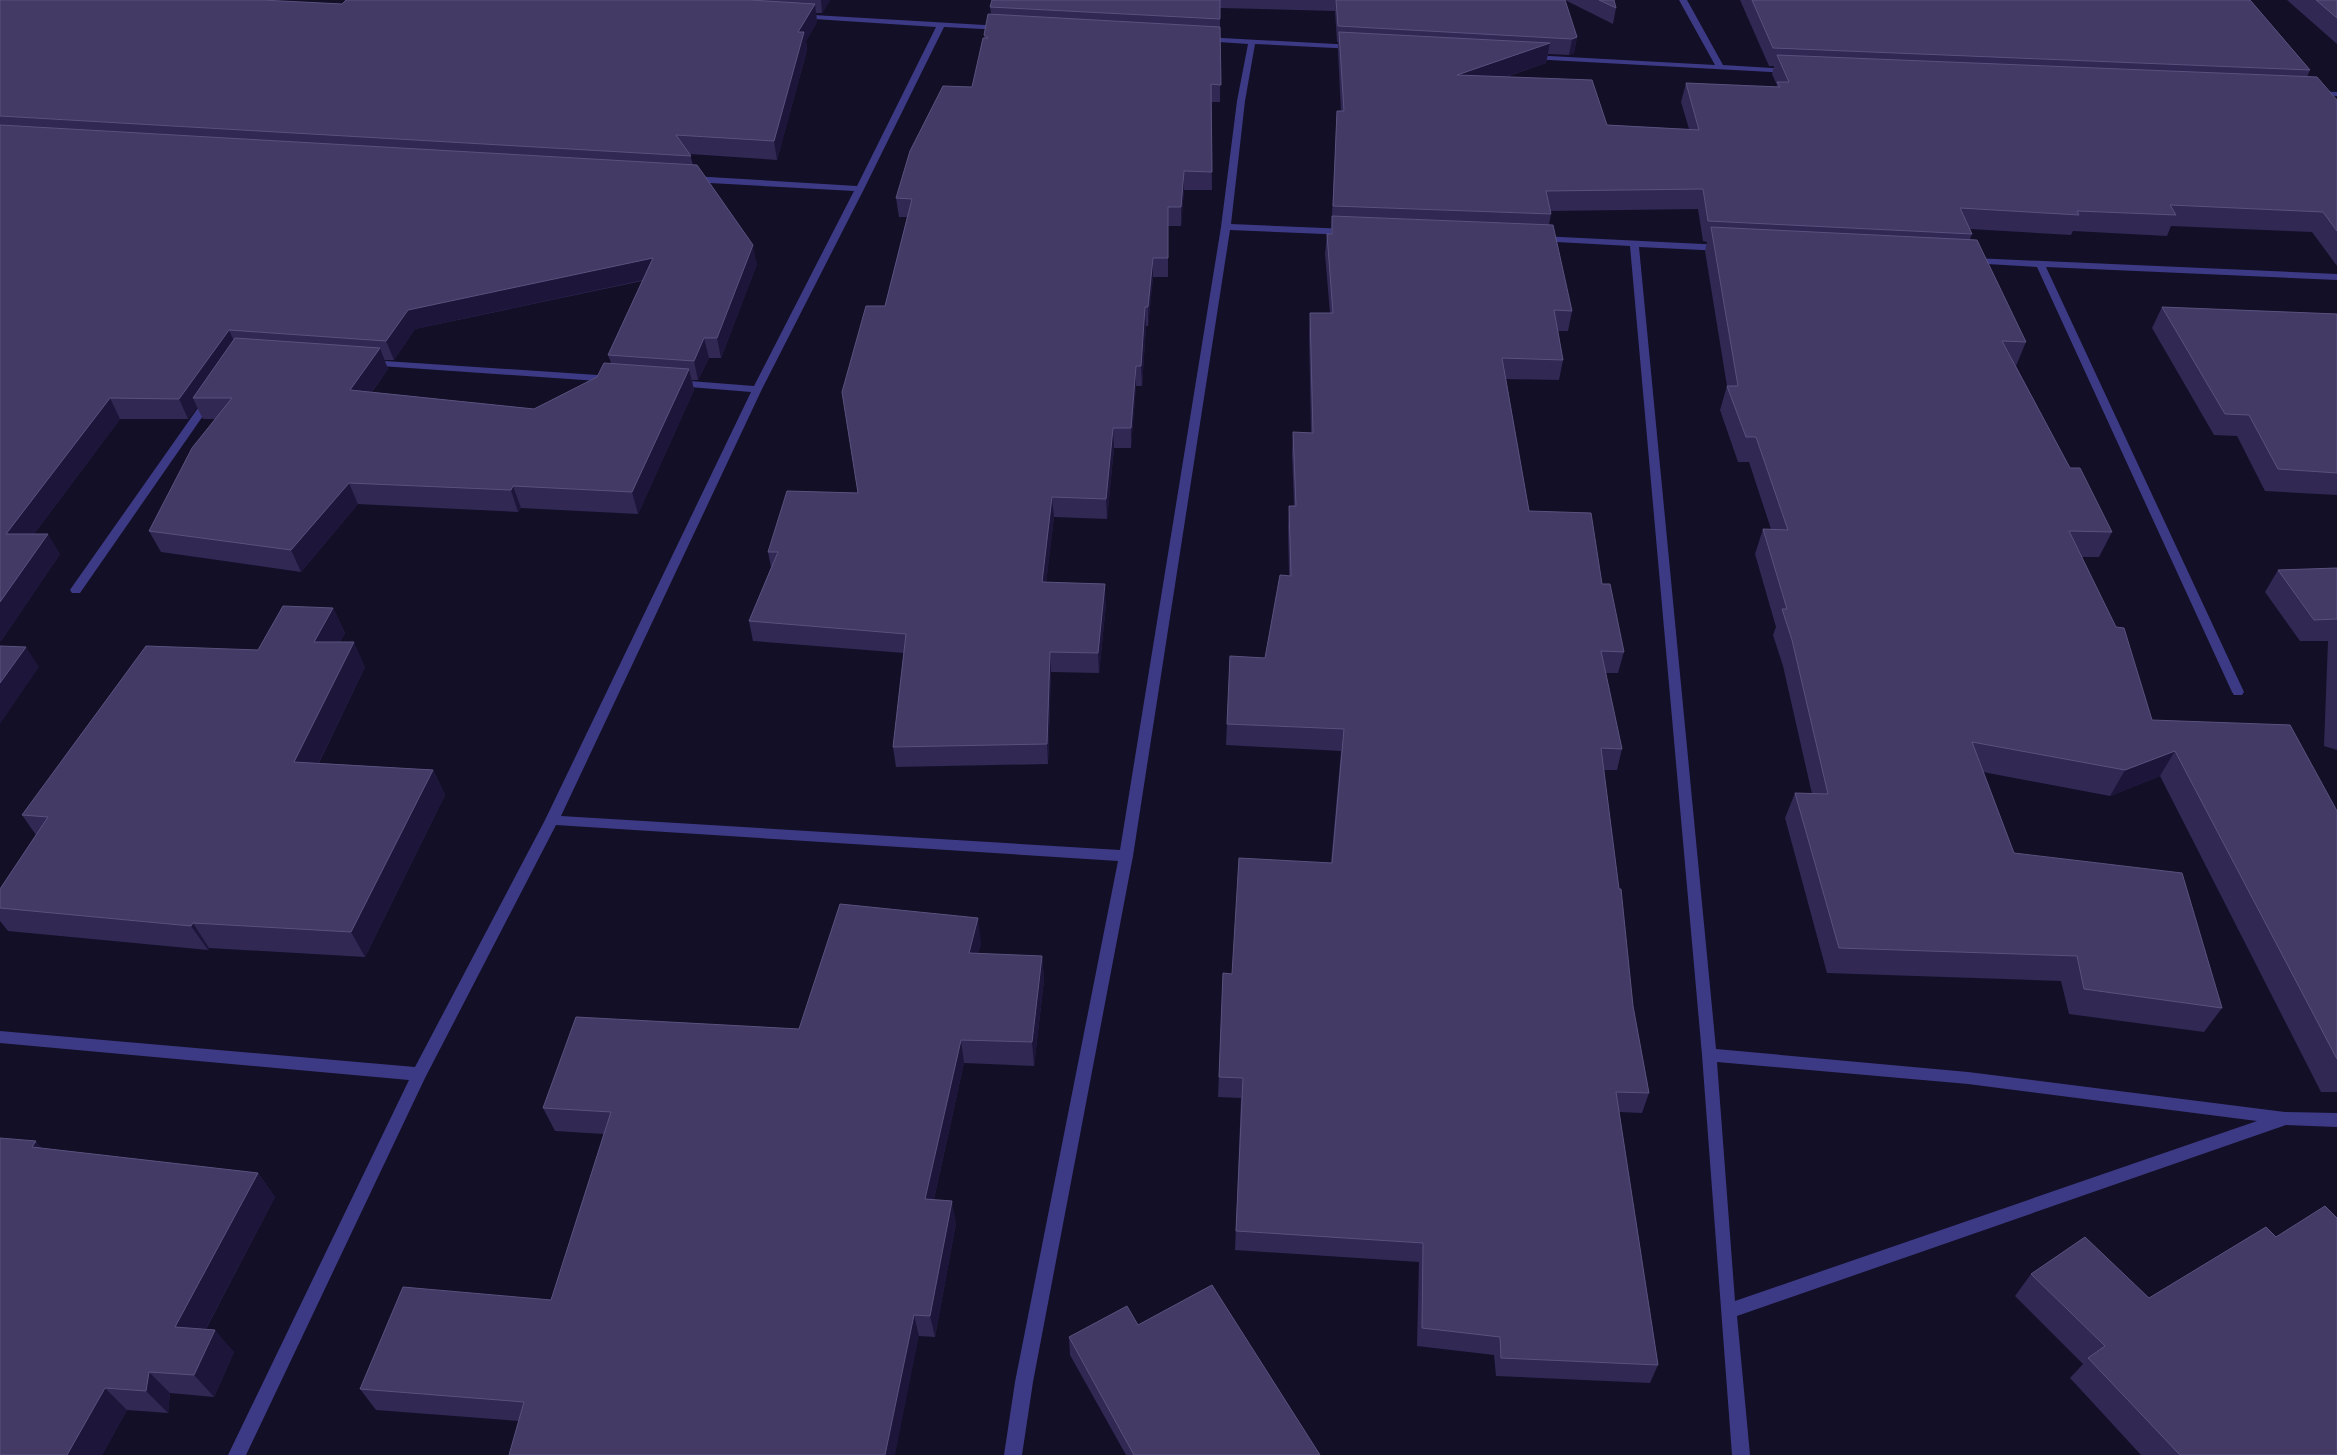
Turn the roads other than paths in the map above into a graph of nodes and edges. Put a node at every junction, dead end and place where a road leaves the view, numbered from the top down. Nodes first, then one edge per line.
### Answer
1 (1683, 0) edge
2 (786, 16) edge
3 (941, 25) junction
4 (1009, 29) edge
5 (1194, 39) edge
6 (1252, 42) junction
7 (1362, 48) edge
8 (1521, 57) edge
9 (1721, 68) junction
10 (1800, 71) edge
11 (2337, 94) edge
12 (2325, 103) edge
13 (681, 179) edge
14 (860, 189) junction
15 (1226, 227) junction
16 (1355, 232) edge
17 (1534, 239) edge
18 (1634, 243) junction
19 (1733, 248) edge
20 (1960, 260) edge
21 (2040, 264) junction
22 (2337, 277) edge
23 (360, 362) edge
24 (628, 380) edge
25 (668, 383) edge
26 (218, 387) edge
27 (757, 389) junction
28 (76, 590) dead end
29 (2238, 692) dead end
30 (552, 820) junction
31 (1126, 856) junction
32 (0, 1037) edge
33 (1709, 1056) junction
34 (419, 1074) junction
35 (2286, 1118) junction
36 (2337, 1120) edge
37 (1728, 1311) junction
38 (237, 1455) edge
39 (1013, 1455) edge
40 (1741, 1455) edge

1 - 9 street
2 - 3 street
3 - 4 street
3 - 14 street
5 - 6 street
6 - 7 street
6 - 15 street
8 - 9 street
9 - 10 street
11 - 12 street
13 - 14 street
14 - 27 street
15 - 16 street
15 - 31 street
17 - 18 street
18 - 19 street
18 - 33 street
20 - 21 street
21 - 22 street
21 - 29 street
23 - 24 street
25 - 27 street
26 - 28 street
27 - 30 street
30 - 31 street
30 - 34 street
31 - 39 street
32 - 34 street
33 - 35 street
33 - 37 street
34 - 38 street
35 - 36 street
35 - 37 street
37 - 40 street

